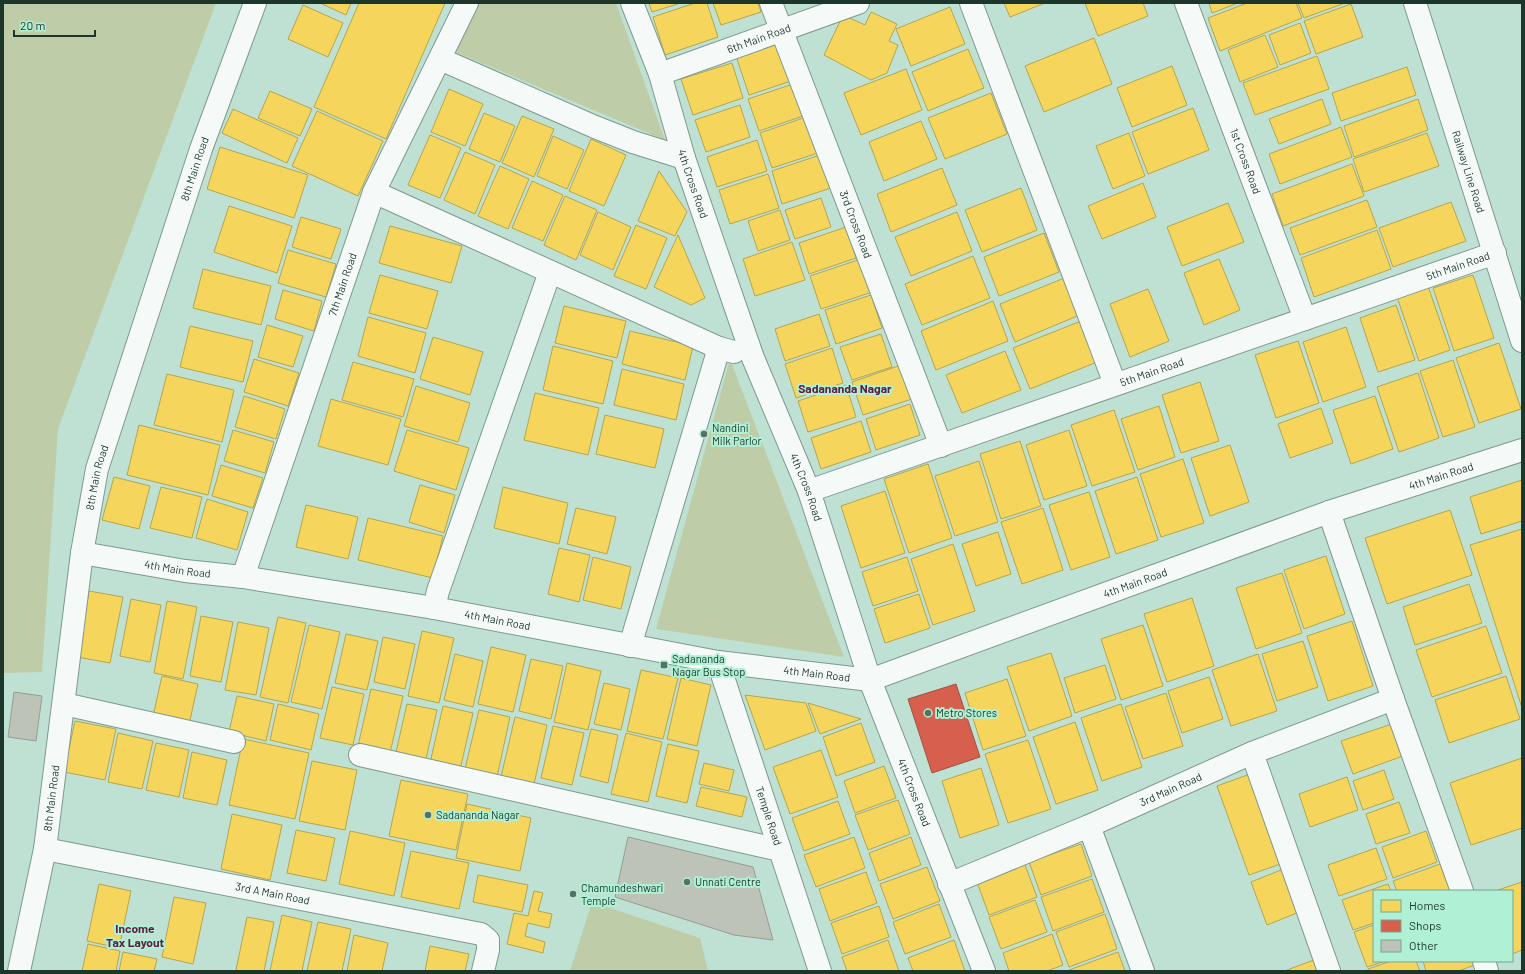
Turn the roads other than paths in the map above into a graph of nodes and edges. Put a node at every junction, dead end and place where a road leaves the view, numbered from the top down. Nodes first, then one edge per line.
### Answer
1 (255, 3) edge
2 (467, 3) edge
3 (632, 3) edge
4 (771, 3) edge
5 (858, 3) edge
6 (971, 3) edge
7 (1186, 3) edge
8 (1415, 3) edge
9 (781, 31) junction
10 (440, 59) junction
11 (660, 74) junction
12 (684, 158) junction
13 (374, 192) junction
14 (1495, 253) junction
15 (550, 272) junction
16 (1305, 319) junction
17 (1522, 341) edge
18 (719, 348) junction
19 (753, 358) junction
20 (1115, 384) junction
21 (941, 446) junction
22 (1522, 450) edge
23 (809, 491) junction
24 (1329, 512) junction
25 (82, 553) junction
26 (243, 577) junction
27 (434, 608) junction
28 (630, 646) junction
29 (718, 662) junction
30 (870, 680) junction
31 (1392, 699) junction
32 (64, 704) junction
33 (234, 742) dead end
34 (1252, 753) junction
35 (360, 755) dead end
36 (1089, 826) junction
37 (46, 849) junction
38 (780, 850) junction
39 (949, 884) junction
40 (1462, 890) edge
41 (19, 971) edge
42 (483, 971) edge
43 (820, 971) edge
44 (984, 971) edge
45 (1143, 971) edge
46 (1329, 971) edge

1 - 25 street, 8th Main Road
2 - 10 street, 7th Main Road
3 - 11 street, 4th Cross Road
4 - 9 street, 3rd Cross Road
5 - 9 street, 6th Main Road
6 - 20 street
7 - 16 street, 1st Cross Road
8 - 14 street, Railway Line Road
9 - 11 street, 6th Main Road
9 - 21 street, 3rd Cross Road
10 - 12 street
10 - 13 street, 7th Main Road
11 - 12 street, 4th Cross Road
12 - 19 street, 4th Cross Road
13 - 15 street
13 - 26 street, 7th Main Road
14 - 16 street, 5th Main Road
14 - 17 street, Railway Line Road
15 - 18 street
15 - 27 street
16 - 20 street, 5th Main Road
18 - 19 street
18 - 28 street
19 - 23 street, 4th Cross Road
20 - 21 street, 5th Main Road
21 - 23 street, 5th Main Road
22 - 24 street, 4th Main Road
23 - 30 street, 4th Cross Road
24 - 30 street, 4th Main Road
24 - 31 street
25 - 26 street, 4th Main Road
25 - 32 street, 8th Main Road
26 - 27 street, 4th Main Road
27 - 28 street, 4th Main Road
28 - 29 street, 4th Main Road
29 - 30 street, 4th Main Road
29 - 38 street, Temple Road
30 - 39 street, 4th Cross Road
31 - 34 street, 3rd Main Road
31 - 40 street
32 - 33 street
32 - 37 street, 8th Main Road
34 - 36 street, 3rd Main Road
34 - 46 street
35 - 38 street
36 - 39 street, 3rd Main Road
36 - 45 street
37 - 41 street, 8th Main Road
37 - 42 street, 3rd A Main Road
38 - 43 street, Temple Road
39 - 44 street, 4th Cross Road

